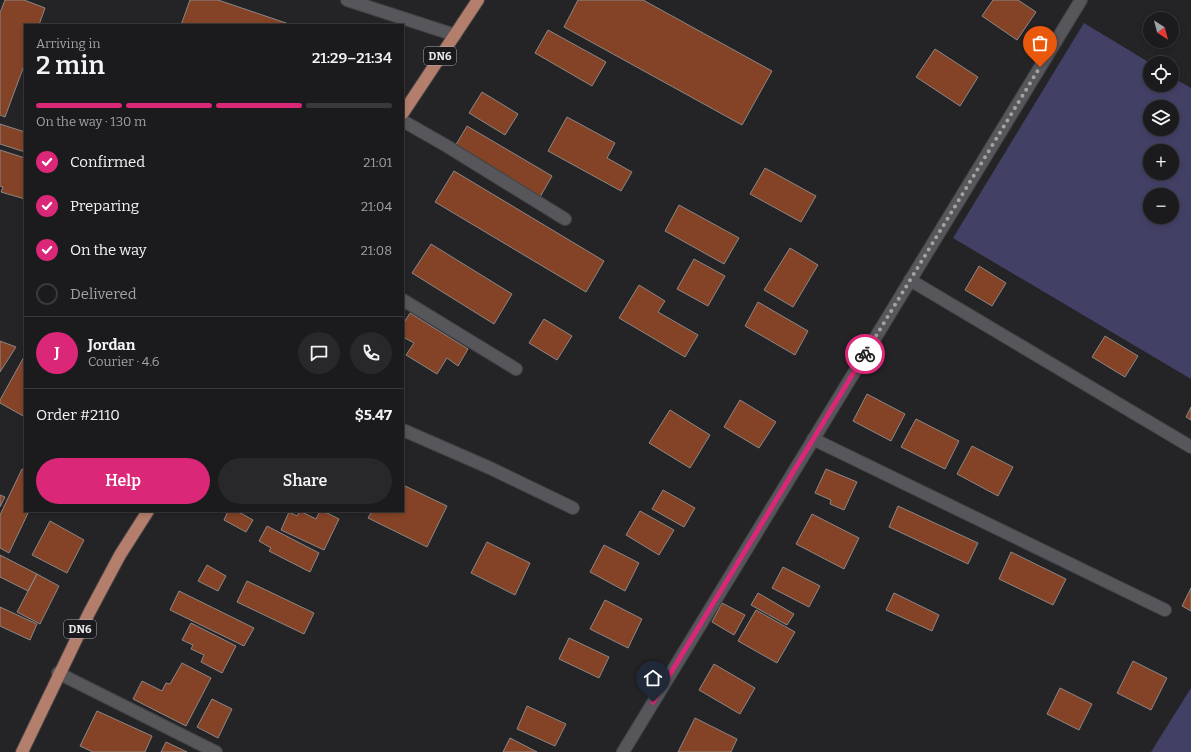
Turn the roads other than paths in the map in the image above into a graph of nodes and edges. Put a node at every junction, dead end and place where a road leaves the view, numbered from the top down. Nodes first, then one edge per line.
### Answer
1 (347, 0) edge
2 (478, 0) edge
3 (1081, 0) edge
4 (455, 35) junction
5 (404, 112) edge
6 (404, 122) edge
7 (565, 219) dead end
8 (910, 280) junction
9 (404, 301) edge
10 (516, 369) dead end
11 (404, 430) edge
12 (813, 439) junction
13 (1191, 447) edge
14 (573, 508) dead end
15 (147, 512) edge
16 (1165, 610) dead end
17 (58, 673) junction
18 (22, 752) edge
19 (216, 752) edge
20 (623, 752) edge

1 - 4 street
2 - 4 main road, DN6
3 - 8 street
4 - 5 main road, DN6
6 - 7 street
8 - 12 street
8 - 13 street
9 - 10 street
11 - 14 street
12 - 16 street
12 - 20 street
15 - 17 main road, DN6
17 - 18 main road, DN6
17 - 19 street

